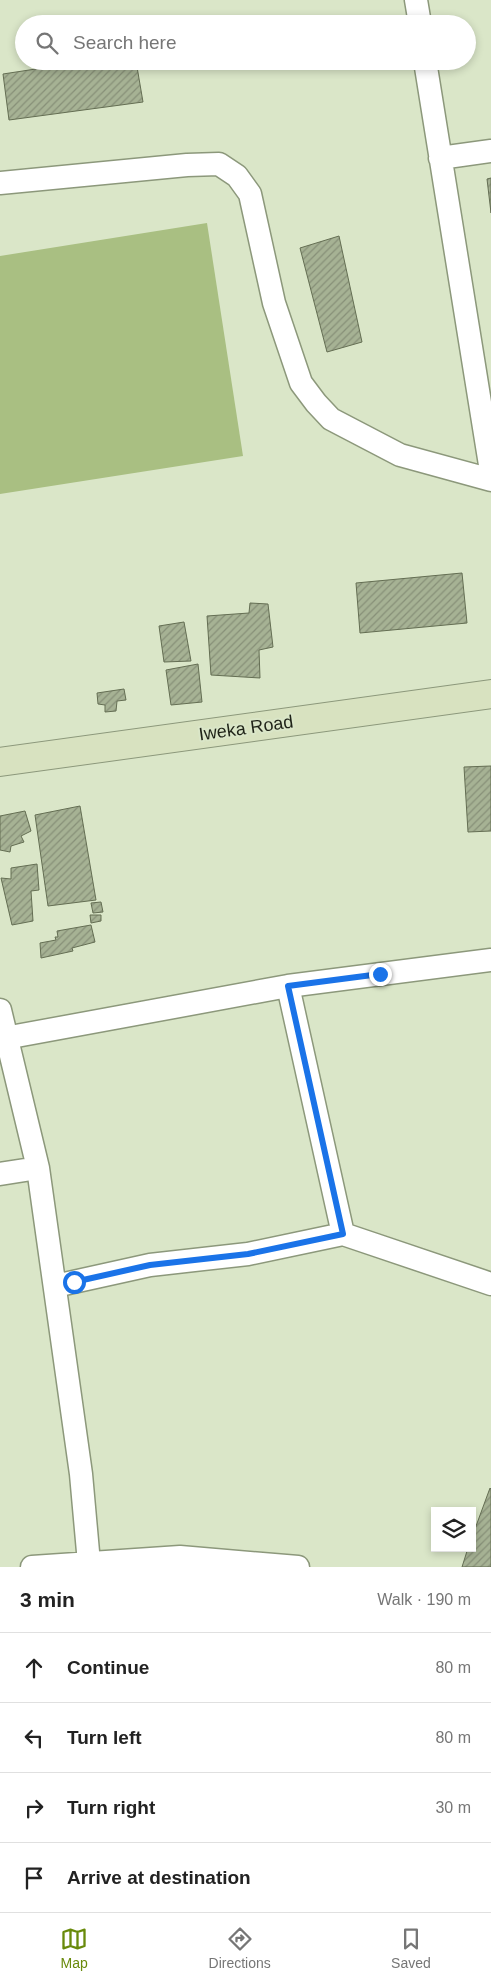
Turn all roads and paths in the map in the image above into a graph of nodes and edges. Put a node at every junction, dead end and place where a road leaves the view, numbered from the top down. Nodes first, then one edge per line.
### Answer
1 (416, 0) edge
2 (418, 15) edge
3 (426, 70) edge
4 (491, 151) edge
5 (440, 158) junction
6 (0, 184) edge
7 (487, 420) edge
8 (491, 471) edge
9 (491, 480) edge
10 (491, 694) edge
11 (0, 762) edge
12 (491, 960) edge
13 (288, 986) junction
14 (0, 1010) edge
15 (3, 1038) edge
16 (38, 1168) junction
17 (0, 1174) edge
18 (343, 1234) junction
19 (491, 1284) edge
20 (55, 1286) junction
21 (89, 1563) junction
22 (32, 1567) edge
23 (298, 1567) edge

1 - 2 street
3 - 5 street
4 - 5 street
5 - 7 street
6 - 9 street
7 - 8 street
10 - 11 main road, Iweka Road
12 - 13 street
13 - 15 street
13 - 18 street
14 - 15 street
15 - 16 street
16 - 17 street
16 - 20 street
18 - 19 street
18 - 20 street
20 - 21 street
21 - 22 street
21 - 23 street

